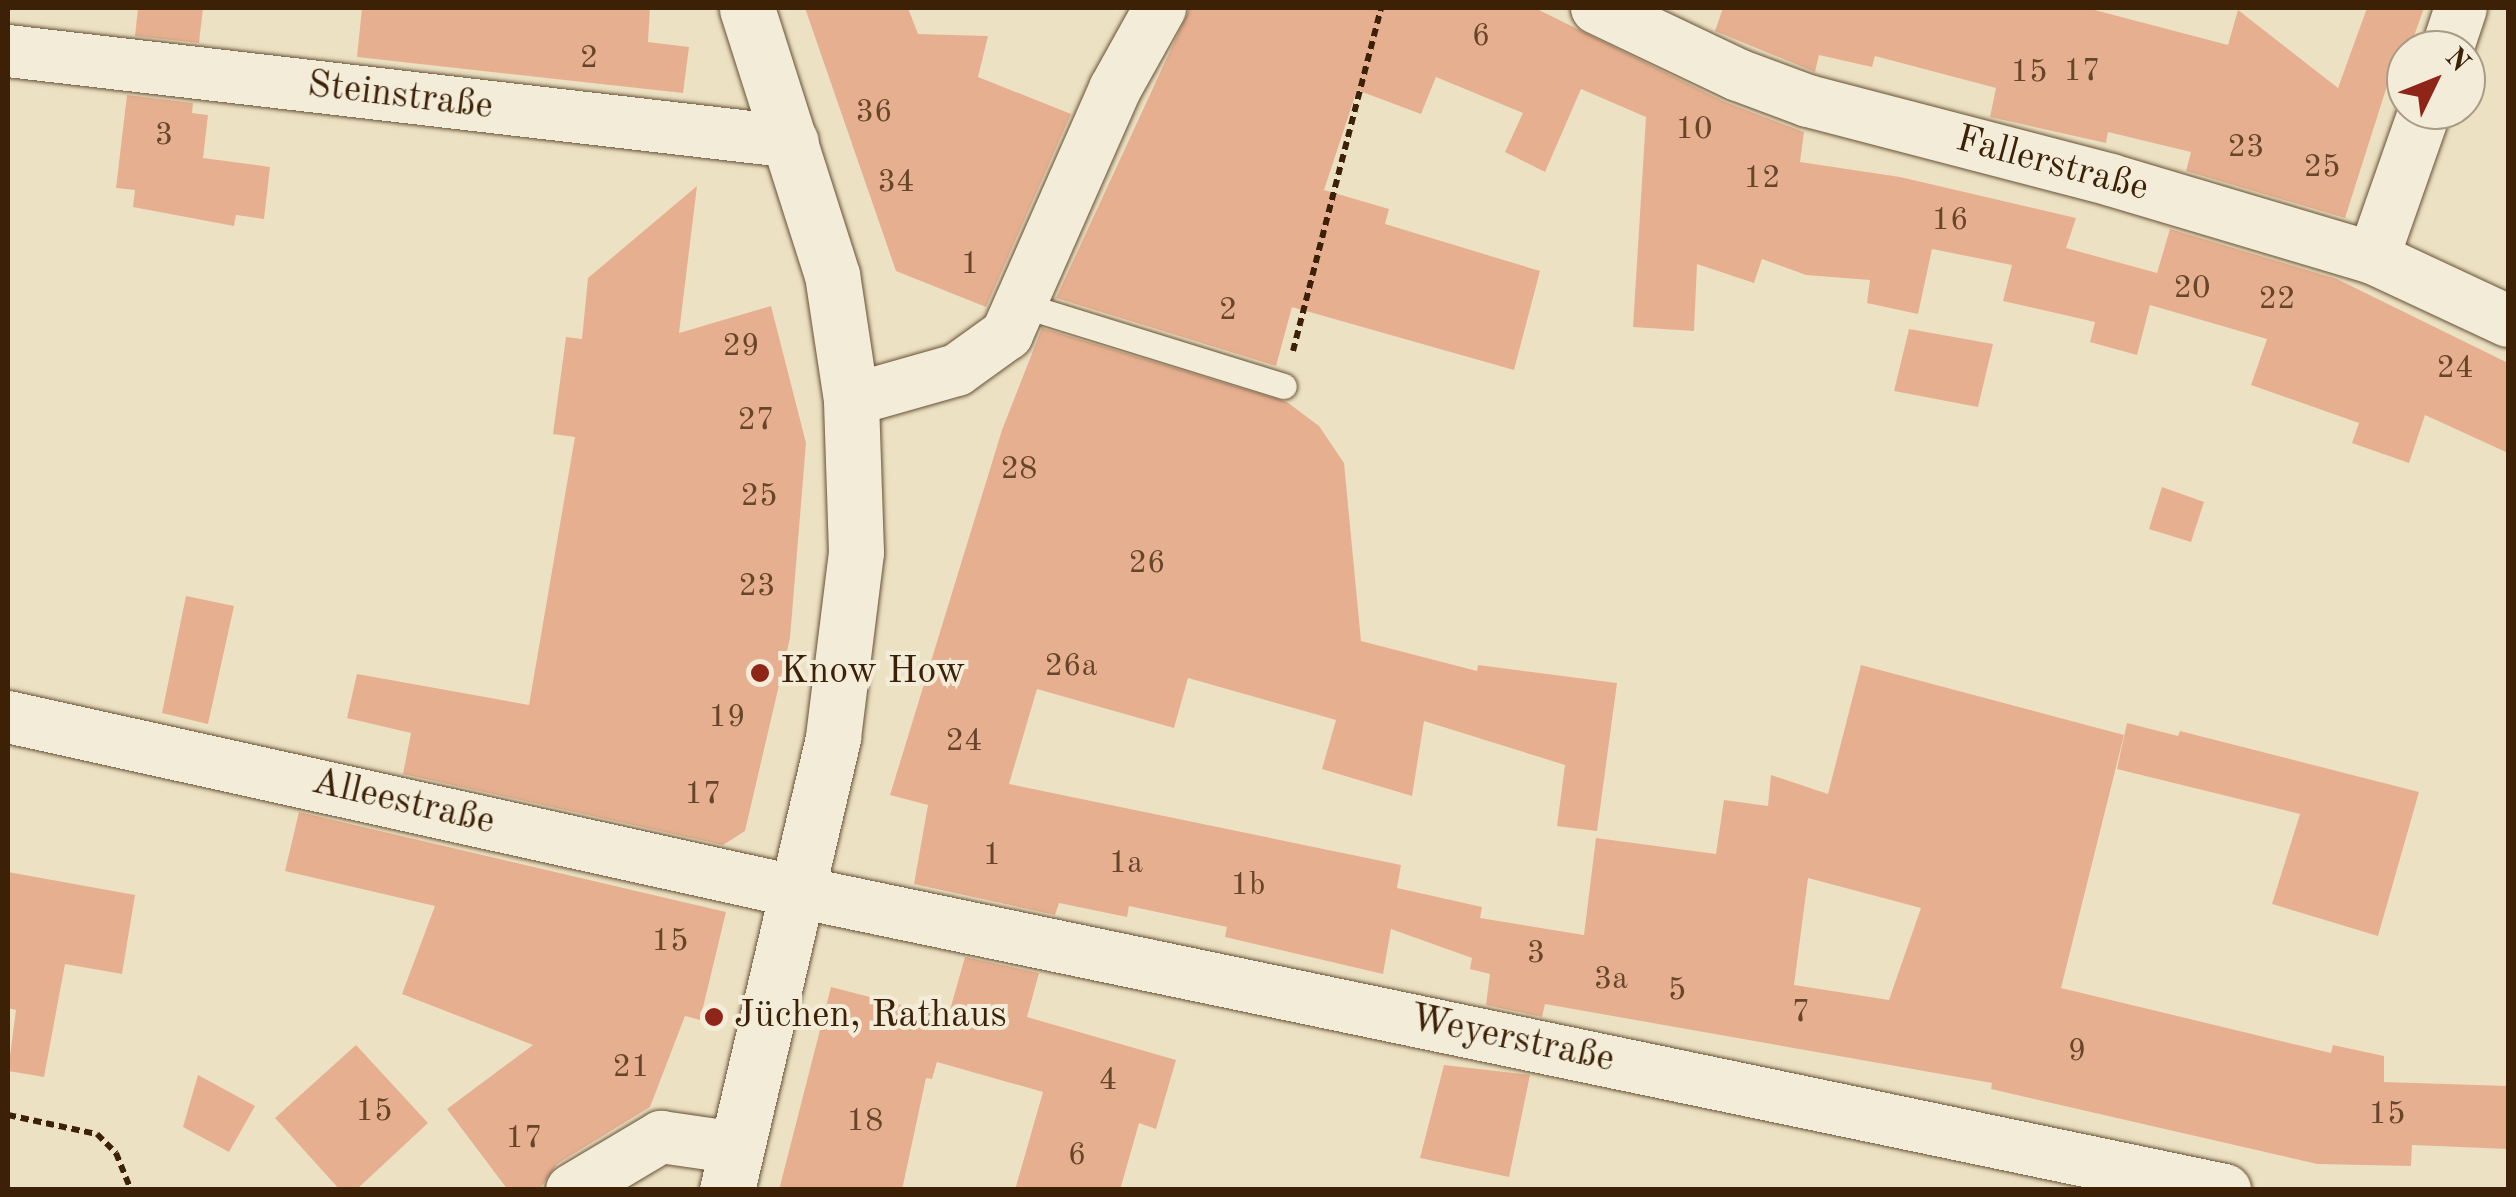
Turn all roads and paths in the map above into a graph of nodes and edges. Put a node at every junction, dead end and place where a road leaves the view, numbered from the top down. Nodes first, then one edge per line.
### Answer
1 (748, 8) edge
2 (1160, 8) edge
3 (1381, 8) edge
4 (1597, 8) edge
5 (8, 51) edge
6 (2419, 130) edge
7 (794, 142) junction
8 (2373, 258) junction
9 (1022, 304) junction
10 (2508, 321) edge
11 (1284, 386) joint
12 (852, 400) junction
13 (8, 717) edge
14 (798, 892) junction
15 (8, 1115) edge
16 (732, 1169) edge
17 (131, 1190) edge
18 (572, 1190) edge
19 (2224, 1190) edge

1 - 7 main road
2 - 9 street
3 - 11 path
4 - 8 street, Fallerstraße
5 - 7 street, Steinstraße
6 - 8 street
7 - 12 main road
8 - 10 street, Fallerstraße
9 - 11 lane
9 - 12 street
12 - 14 main road
13 - 14 street, Alleestraße
14 - 16 main road
14 - 19 street, Weyerstraße
15 - 17 path
16 - 18 street

